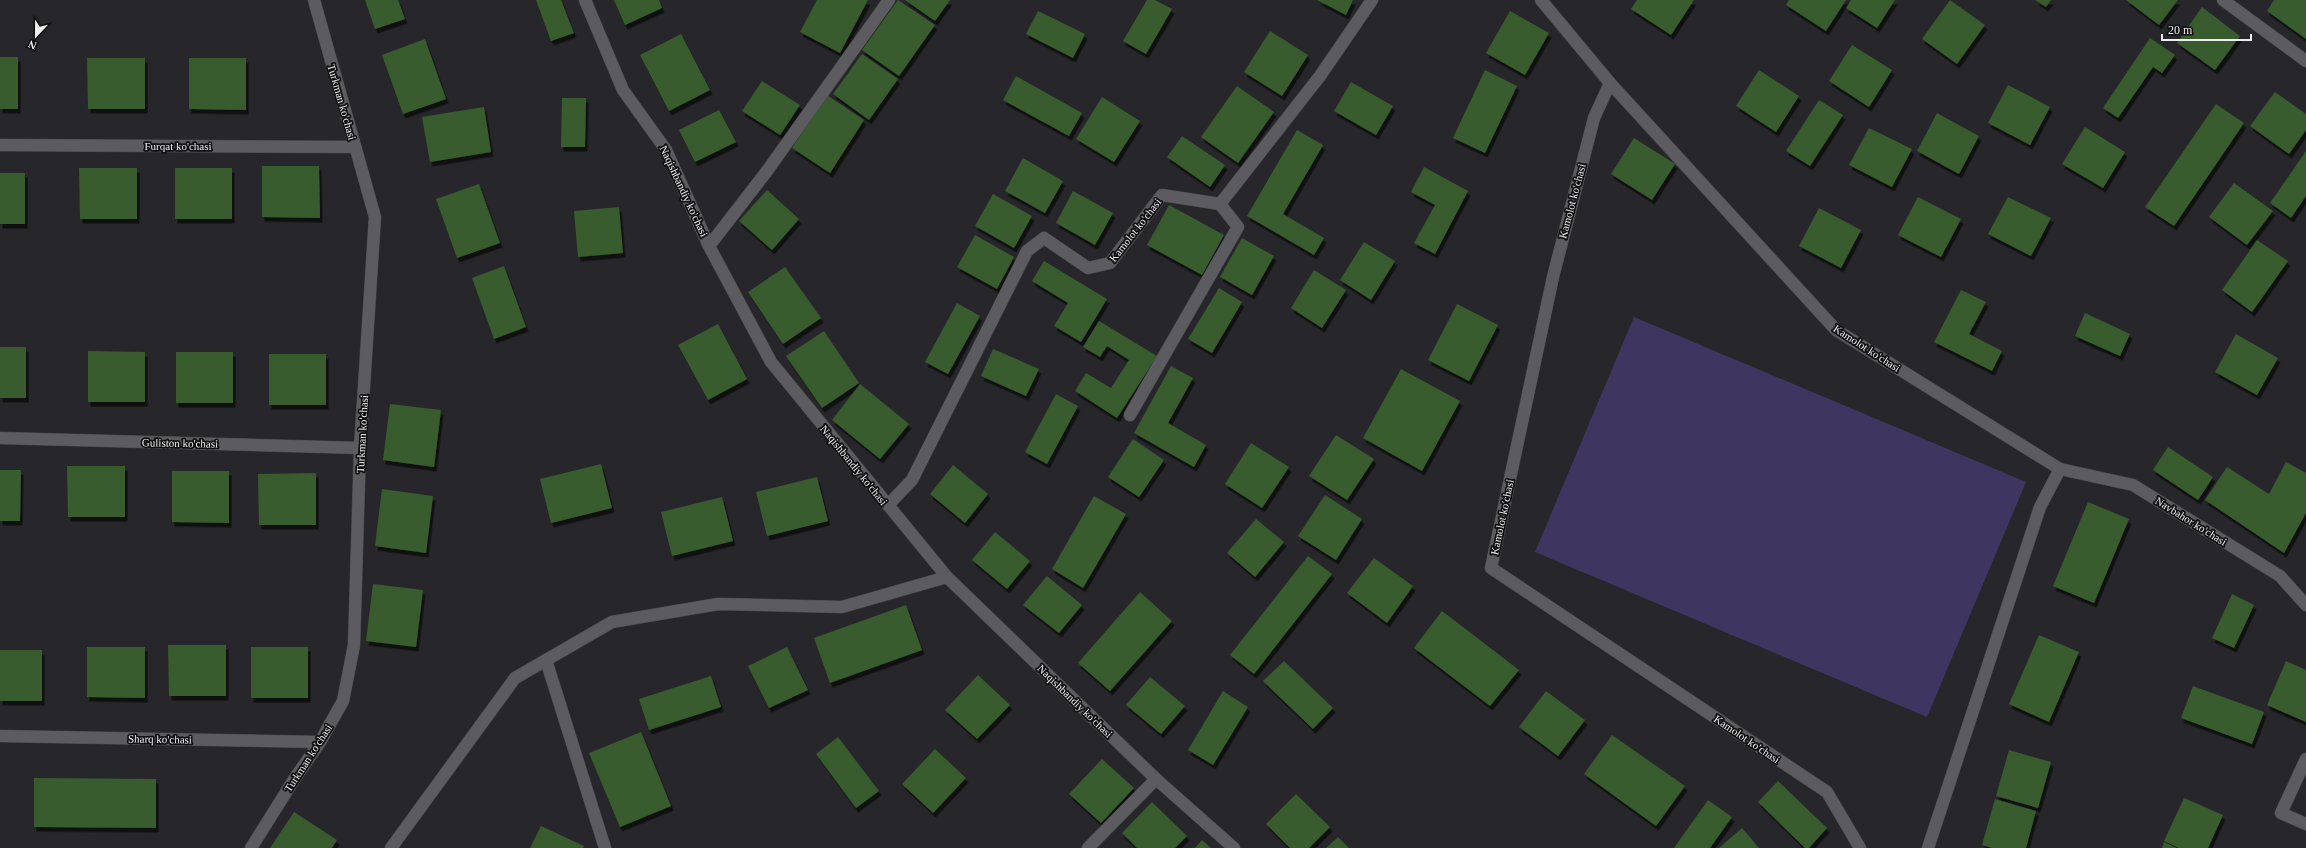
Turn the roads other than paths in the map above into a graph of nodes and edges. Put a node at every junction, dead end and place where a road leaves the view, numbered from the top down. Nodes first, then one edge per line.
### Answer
1 (314, 0) edge
2 (585, 0) edge
3 (888, 0) edge
4 (1372, 0) edge
5 (1541, 0) edge
6 (2223, 0) edge
7 (2306, 61) edge
8 (1610, 83) junction
9 (0, 145) edge
10 (355, 147) junction
11 (1220, 204) junction
12 (710, 246) junction
13 (1130, 416) dead end
14 (0, 438) edge
15 (360, 448) junction
16 (2060, 469) junction
17 (888, 505) junction
18 (947, 577) junction
19 (2306, 605) edge
20 (546, 660) junction
21 (0, 736) edge
22 (320, 742) junction
23 (2306, 760) edge
24 (1156, 779) junction
25 (2306, 824) edge
26 (251, 848) edge
27 (391, 848) edge
28 (605, 848) edge
29 (1088, 848) edge
30 (1234, 848) edge
31 (1860, 848) edge
32 (1928, 848) edge

1 - 10 street, Turkman ko'chasi
2 - 12 street, Naqishbandiy ko'chasi
3 - 12 street
4 - 11 street
5 - 8 street, Kamolot ko'chasi
6 - 7 street
8 - 16 street, Kamolot ko'chasi
8 - 31 street, Kamolot ko'chasi
9 - 10 street, Furqat ko'chasi
10 - 15 street, Turkman ko'chasi
11 - 13 street
11 - 17 street, Kamolot ko'chasi
12 - 17 street, Naqishbandiy ko'chasi
14 - 15 street, Guliston ko'chasi
15 - 22 street, Turkman ko'chasi
16 - 19 street, Navbahor ko'chasi
16 - 32 street
17 - 18 street, Naqishbandiy ko'chasi
18 - 20 street
18 - 24 street, Naqishbandiy ko'chasi
20 - 27 street
20 - 28 street
21 - 22 street, Sharq ko'chasi
22 - 26 street, Turkman ko'chasi
23 - 25 street
24 - 29 street
24 - 30 street, Naqishbandiy ko'chasi

